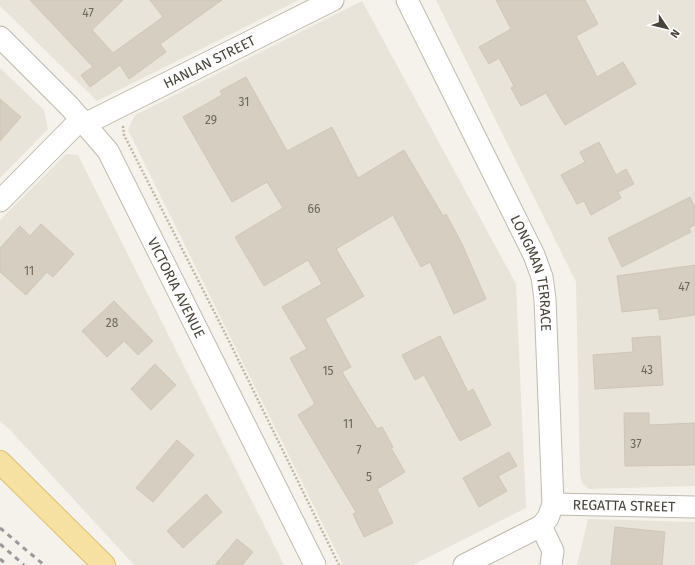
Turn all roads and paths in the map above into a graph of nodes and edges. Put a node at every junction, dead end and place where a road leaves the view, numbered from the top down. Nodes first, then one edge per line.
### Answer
1 (333, 0) edge
2 (407, 0) edge
3 (0, 38) edge
4 (83, 121) junction
5 (118, 123) dead end
6 (0, 201) edge
7 (0, 462) edge
8 (553, 504) junction
9 (695, 507) edge
10 (541, 526) junction
11 (104, 565) edge
12 (315, 565) edge
13 (339, 565) edge
14 (464, 565) edge
15 (551, 565) edge

1 - 4 street, HANLAN STREET
2 - 8 street, LONGMAN TERRACE
3 - 4 street, VICTORIA AVENUE
4 - 6 street, HANLAN STREET
4 - 12 street, VICTORIA AVENUE
5 - 13 path
7 - 11 main road
8 - 9 street, REGATTA STREET
8 - 10 street, LONGMAN TERRACE
10 - 14 street
10 - 15 street

